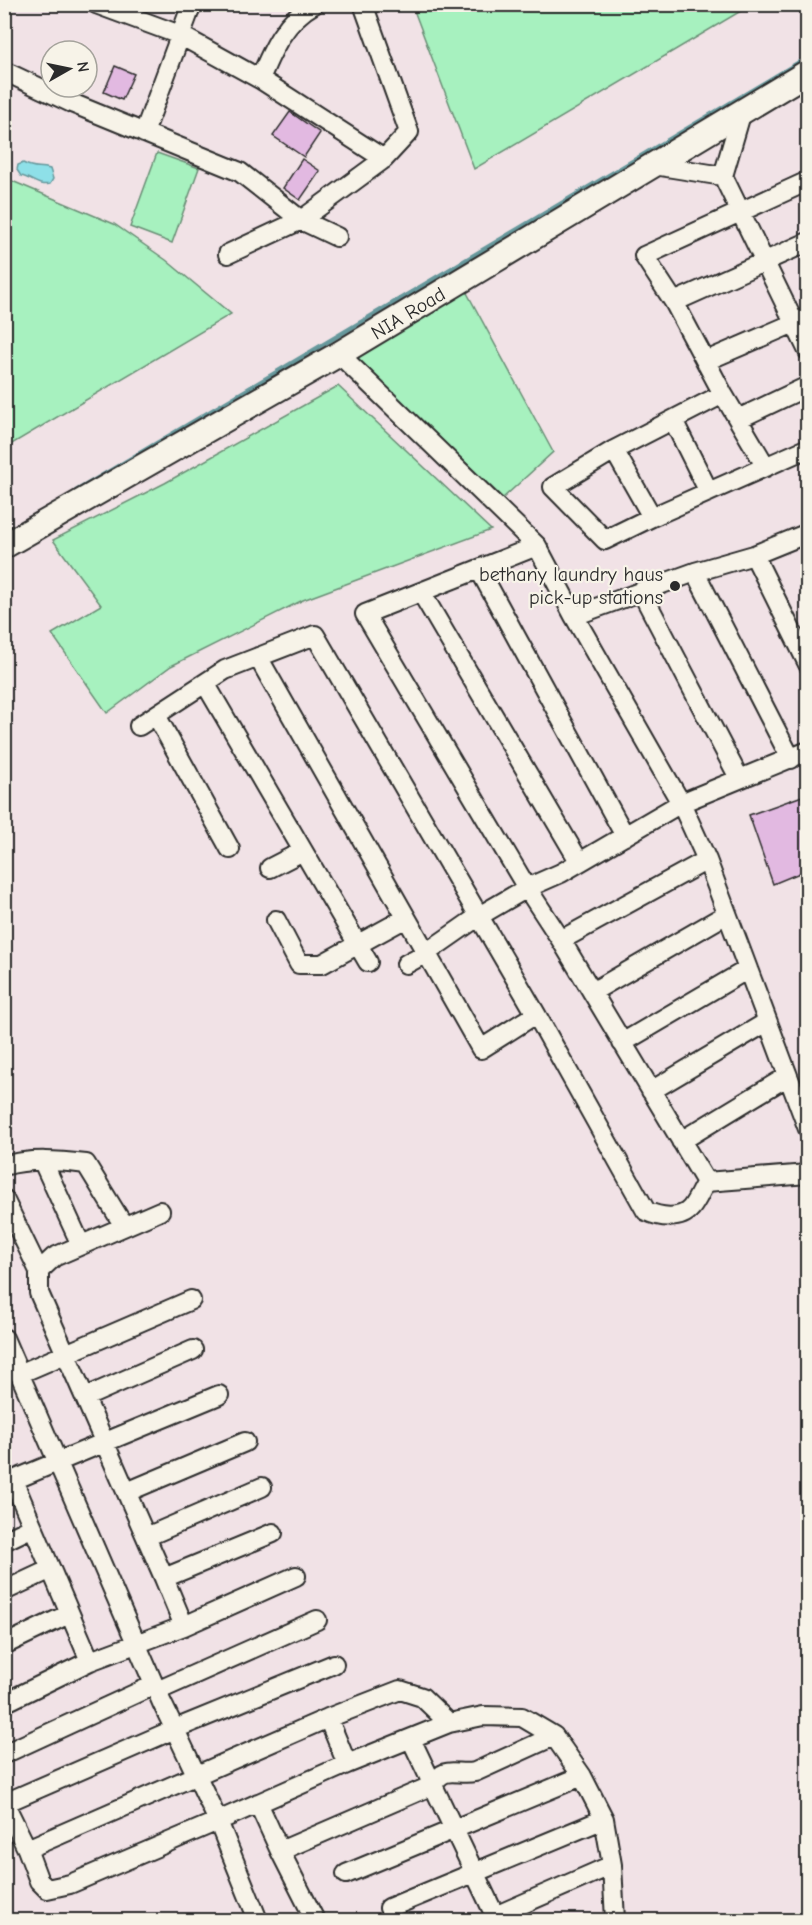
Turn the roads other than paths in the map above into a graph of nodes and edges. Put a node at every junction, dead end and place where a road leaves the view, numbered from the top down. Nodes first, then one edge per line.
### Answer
1 (96, 4) edge
2 (192, 4) edge
3 (314, 4) edge
4 (363, 4) edge
5 (180, 35) junction
6 (4, 71) edge
7 (807, 72) edge
8 (260, 79) junction
9 (742, 111) junction
10 (144, 133) junction
11 (384, 159) junction
12 (654, 165) junction
13 (723, 176) junction
14 (807, 181) edge
15 (741, 211) junction
16 (301, 220) junction
17 (337, 237) dead end
18 (807, 242) edge
19 (228, 254) dead end
20 (765, 261) junction
21 (674, 302) junction
22 (801, 320) edge
23 (807, 351) edge
24 (339, 354) junction
25 (706, 361) junction
26 (807, 386) edge
27 (723, 394) junction
28 (738, 419) junction
29 (673, 420) junction
30 (807, 448) edge
31 (614, 450) junction
32 (766, 466) junction
33 (709, 492) junction
34 (652, 517) junction
35 (807, 533) edge
36 (4, 546) edge
37 (537, 546) junction
38 (754, 555) junction
39 (479, 569) junction
40 (695, 572) junction
41 (641, 591) junction
42 (421, 592) junction
43 (574, 615) junction
44 (258, 657) junction
45 (807, 664) edge
46 (205, 683) junction
47 (156, 715) junction
48 (139, 726) dead end
49 (807, 751) edge
50 (791, 759) junction
51 (739, 778) junction
52 (681, 803) junction
53 (625, 836) junction
54 (230, 849) dead end
55 (303, 851) junction
56 (707, 860) junction
57 (579, 861) junction
58 (270, 868) dead end
59 (527, 888) junction
60 (727, 914) junction
61 (479, 916) junction
62 (406, 918) junction
63 (276, 920) dead end
64 (561, 940) junction
65 (358, 944) junction
66 (426, 953) junction
67 (368, 962) dead end
68 (406, 964) dead end
69 (748, 969) junction
70 (592, 992) junction
71 (536, 1014) junction
72 (767, 1022) junction
73 (622, 1043) junction
74 (788, 1076) junction
75 (651, 1091) junction
76 (807, 1129) edge
77 (681, 1141) junction
78 (43, 1162) junction
79 (4, 1166) edge
80 (807, 1174) edge
81 (706, 1182) junction
82 (4, 1199) edge
83 (160, 1211) dead end
84 (124, 1226) junction
85 (81, 1245) junction
86 (39, 1271) junction
87 (191, 1300) dead end
88 (4, 1338) edge
89 (193, 1350) dead end
90 (67, 1353) junction
91 (19, 1374) junction
92 (219, 1395) dead end
93 (86, 1397) junction
94 (245, 1442) dead end
95 (106, 1444) junction
96 (58, 1463) junction
97 (9, 1482) edge
98 (262, 1487) dead end
99 (127, 1492) junction
100 (33, 1527) junction
101 (273, 1533) dead end
102 (146, 1537) junction
103 (4, 1541) edge
104 (51, 1569) junction
105 (297, 1576) dead end
106 (164, 1578) junction
107 (4, 1591) edge
108 (69, 1614) junction
109 (317, 1620) dead end
110 (184, 1626) junction
111 (4, 1645) edge
112 (137, 1645) junction
113 (90, 1661) junction
114 (334, 1664) dead end
115 (156, 1688) junction
116 (4, 1702) edge
117 (328, 1718) junction
118 (449, 1723) junction
119 (175, 1729) junction
120 (554, 1736) junction
121 (411, 1739) junction
122 (4, 1754) edge
123 (347, 1764) junction
124 (197, 1775) junction
125 (582, 1776) junction
126 (433, 1785) junction
127 (5, 1802) edge
128 (258, 1803) junction
129 (604, 1819) junction
130 (218, 1821) junction
131 (455, 1830) junction
132 (27, 1849) junction
133 (280, 1851) junction
134 (612, 1864) junction
135 (475, 1873) junction
136 (346, 1874) dead end
137 (389, 1908) dead end
138 (496, 1918) edge
139 (258, 1920) edge
140 (315, 1920) edge
141 (614, 1920) edge

1 - 5 street
2 - 5 street
3 - 8 street
4 - 11 street
5 - 8 street
5 - 10 street
6 - 10 street
7 - 9 street, NIA Road
8 - 11 street
9 - 12 street, NIA Road
9 - 13 street
10 - 16 street
11 - 16 street
12 - 13 street
12 - 24 street, NIA Road
13 - 15 street
14 - 15 street
15 - 20 street
15 - 21 street
16 - 17 street
16 - 19 street
18 - 20 street
20 - 21 street
20 - 22 street
21 - 25 street
22 - 23 street
22 - 25 street
24 - 36 street, NIA Road
24 - 37 street
25 - 27 street
26 - 28 street
27 - 28 street
27 - 29 street
28 - 32 street
29 - 31 street
29 - 33 street
30 - 32 street
31 - 34 street
31 - 34 street
32 - 33 street
33 - 34 street
35 - 38 street
37 - 39 street
37 - 43 street
38 - 40 street
38 - 45 street
39 - 42 street
39 - 53 street
40 - 41 street
40 - 50 street
41 - 43 street
41 - 51 street
42 - 57 street
42 - 59 street
43 - 52 street
44 - 46 street
44 - 61 street
44 - 62 street
46 - 47 street
46 - 55 street
47 - 48 street
47 - 54 street
49 - 50 street
50 - 51 street
51 - 52 street
52 - 53 street
52 - 56 street
53 - 57 street
55 - 58 street
55 - 65 street
56 - 60 street
56 - 64 street
57 - 59 street
59 - 61 street
59 - 64 street
60 - 69 street
60 - 70 street
61 - 66 street
61 - 71 street
62 - 65 street
62 - 66 street
63 - 65 street
64 - 70 street
65 - 67 street
66 - 68 street
66 - 71 street
69 - 72 street
69 - 73 street
70 - 73 street
71 - 81 street
72 - 74 street
72 - 75 street
73 - 75 street
74 - 76 street
74 - 77 street
75 - 77 street
77 - 81 street
78 - 79 street
78 - 84 street
78 - 85 street
80 - 81 street
82 - 86 street
83 - 84 street
84 - 85 street
85 - 86 street
86 - 90 street
87 - 90 street
88 - 91 street
89 - 93 street
90 - 91 street
90 - 93 street
91 - 96 street
92 - 95 street
93 - 95 street
94 - 99 street
95 - 96 street
95 - 99 street
96 - 97 street
96 - 112 street
97 - 100 street
98 - 102 street
99 - 102 street
100 - 103 street
100 - 104 street
101 - 106 street
102 - 106 street
104 - 107 street
104 - 108 street
105 - 110 street
106 - 110 street
108 - 111 street
108 - 113 street
109 - 115 street
110 - 112 street
112 - 113 street
112 - 115 street
113 - 116 street
114 - 119 street
115 - 119 street
115 - 122 street
117 - 118 street
117 - 123 street
117 - 124 street
118 - 120 street
118 - 121 street
119 - 124 street
119 - 127 street
120 - 125 street
120 - 126 street
121 - 123 street
121 - 126 street
123 - 128 street
124 - 130 street
124 - 132 street
125 - 129 street
125 - 131 street
126 - 131 street
126 - 133 street
127 - 132 street
128 - 130 street
128 - 133 street
129 - 134 street
129 - 135 street
130 - 132 street
130 - 139 street
131 - 135 street
131 - 136 street
133 - 140 street
134 - 138 street
134 - 141 street
135 - 137 street
135 - 138 street

